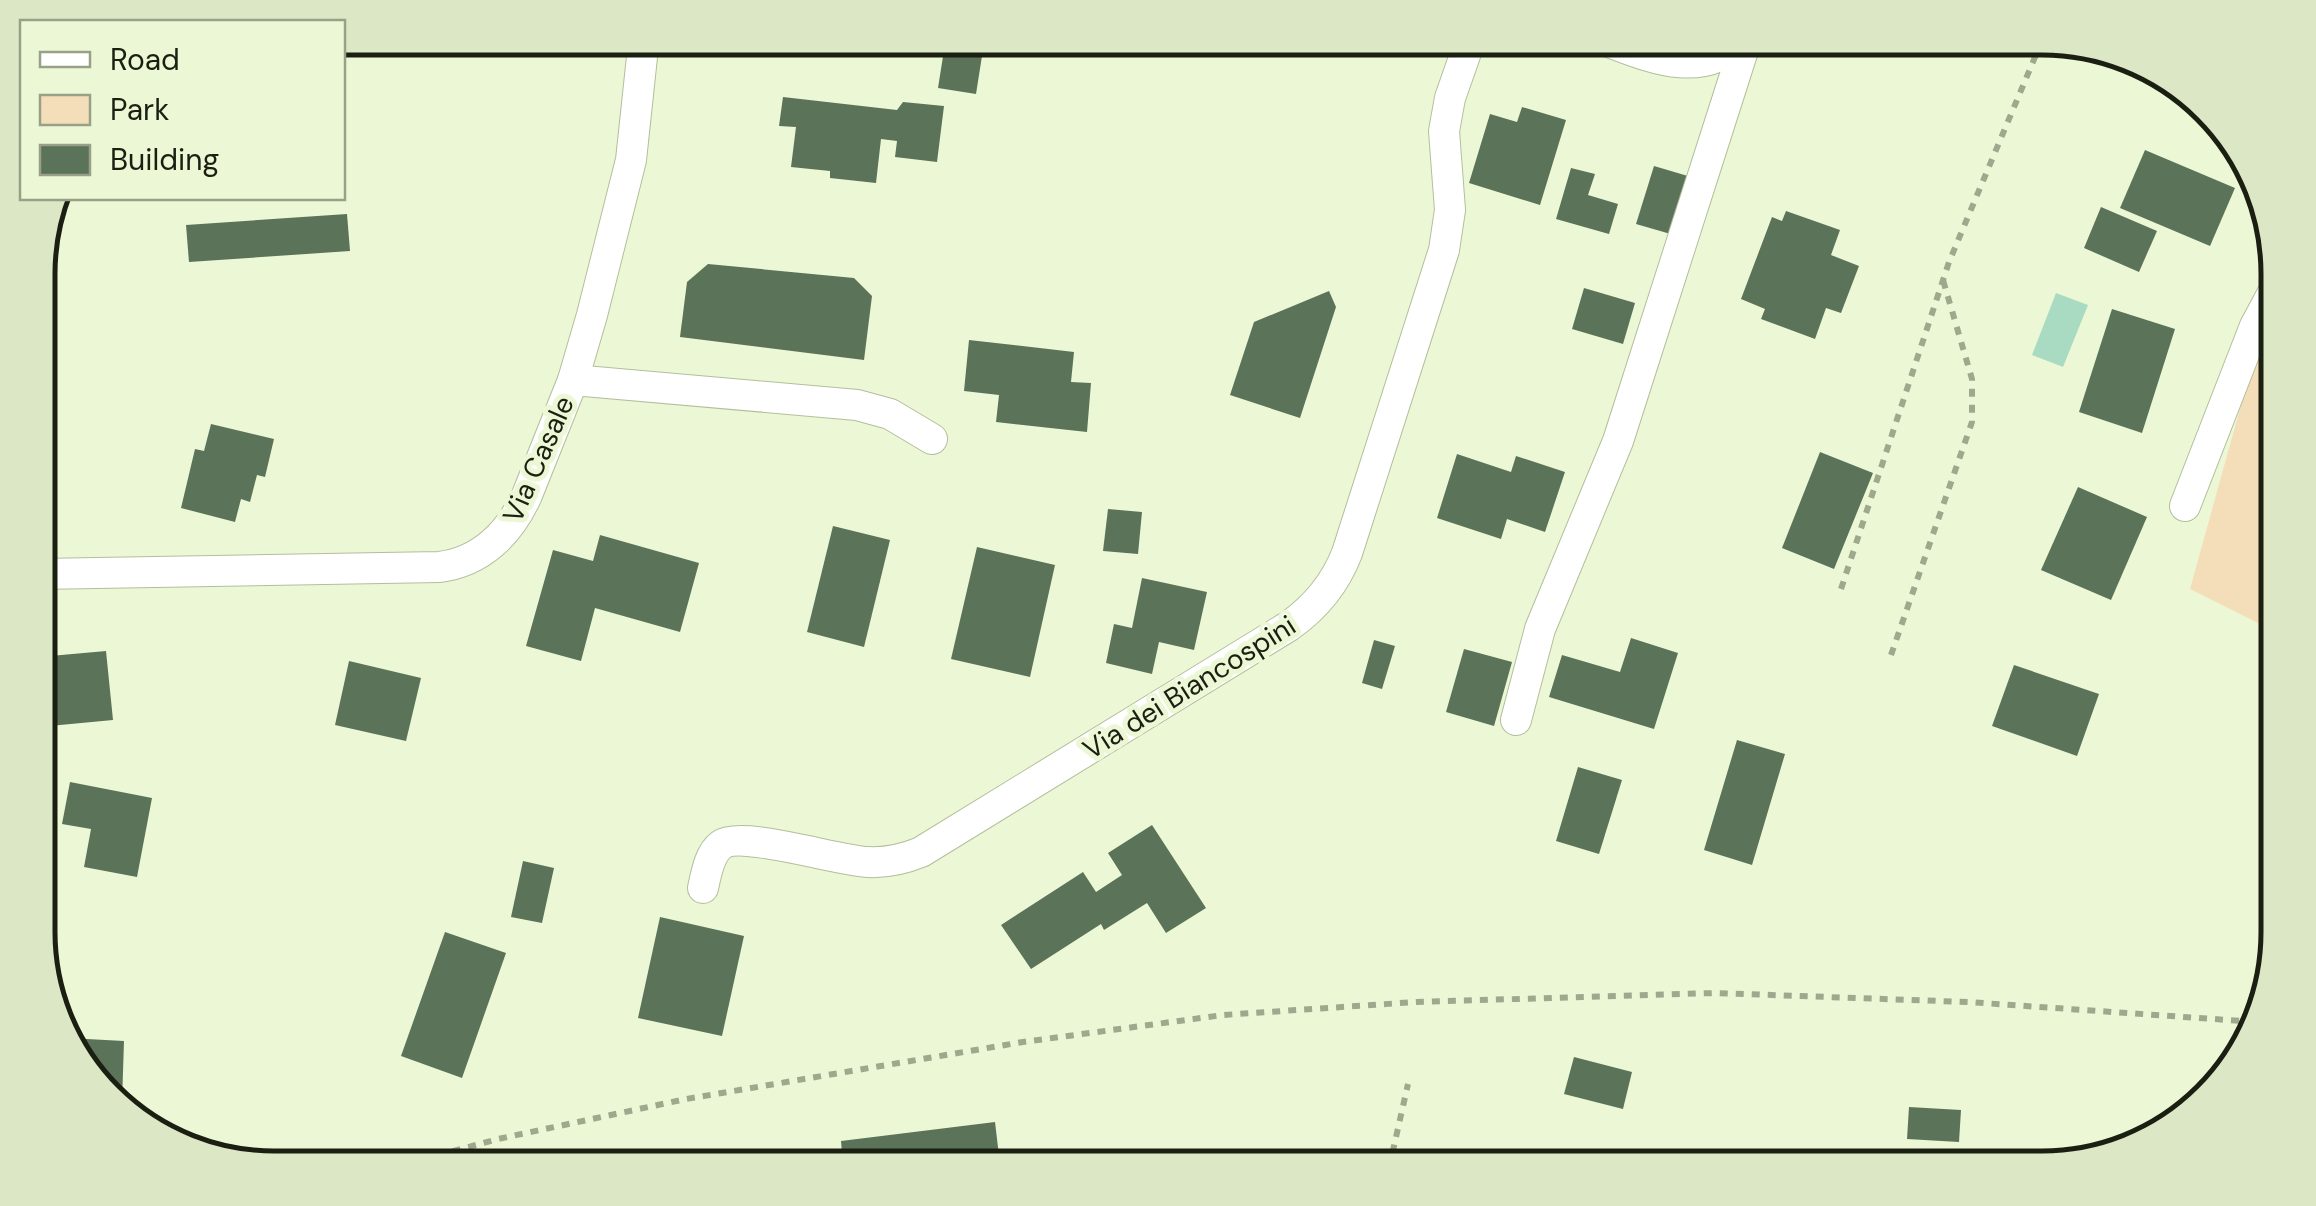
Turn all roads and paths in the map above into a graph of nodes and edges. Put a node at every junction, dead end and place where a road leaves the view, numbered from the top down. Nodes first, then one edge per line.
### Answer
1 (642, 55) edge
2 (1466, 55) edge
3 (1643, 55) edge
4 (1721, 55) edge
5 (1741, 55) edge
6 (2035, 55) edge
7 (1943, 278) junction
8 (2261, 316) edge
9 (573, 380) junction
10 (932, 439) dead end
11 (2185, 506) dead end
12 (55, 574) edge
13 (1841, 590) dead end
14 (1890, 655) dead end
15 (1516, 720) dead end
16 (703, 888) dead end
17 (2241, 1021) edge
18 (1408, 1084) dead end
19 (456, 1151) edge
20 (1393, 1151) edge

1 - 9 street, Via Casale
2 - 16 street, Via dei Biancospini
3 - 4 street
5 - 15 street
6 - 7 path
7 - 13 path
7 - 14 path
8 - 11 street
9 - 10 street
9 - 12 street, Via Casale
17 - 19 path
18 - 20 path

